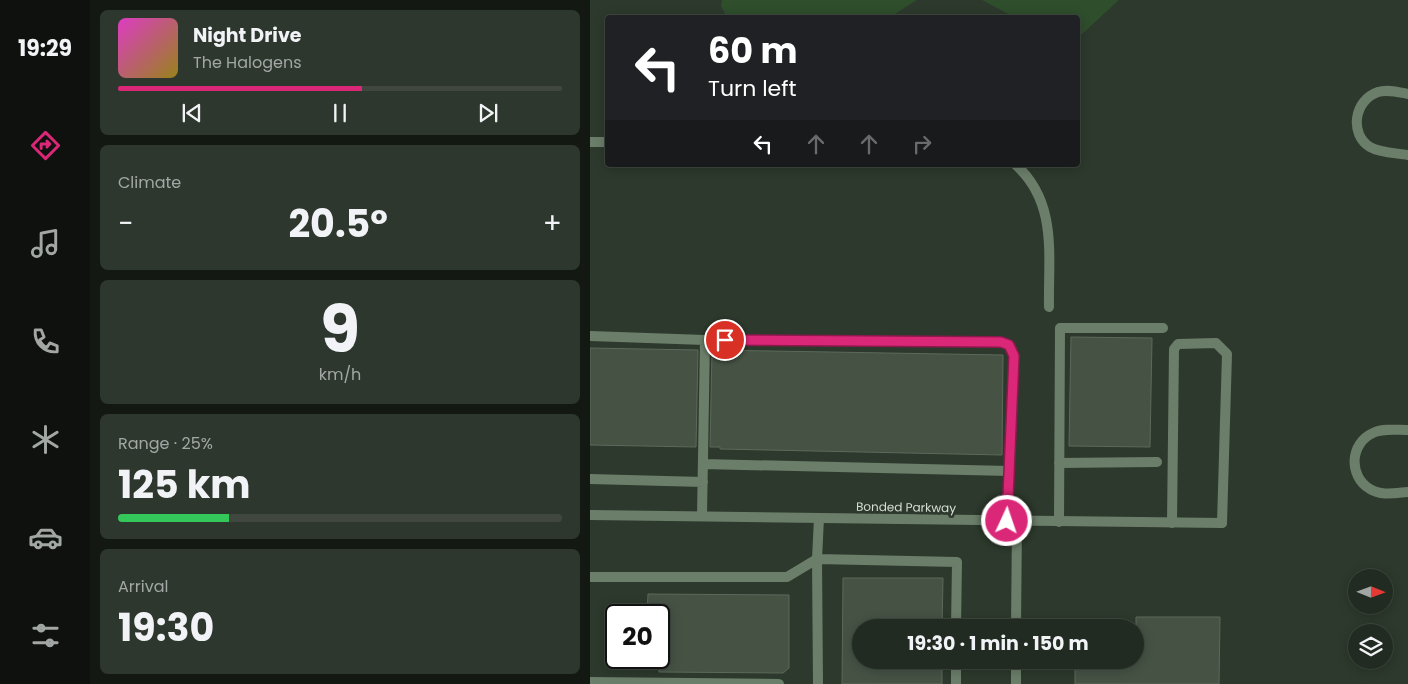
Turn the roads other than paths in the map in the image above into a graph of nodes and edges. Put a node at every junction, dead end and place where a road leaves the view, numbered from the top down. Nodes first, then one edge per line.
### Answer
1 (1408, 94) edge
2 (590, 142) edge
3 (605, 142) edge
4 (1408, 155) edge
5 (1018, 167) edge
6 (1049, 308) dead end
7 (1162, 328) dead end
8 (590, 336) edge
9 (705, 340) junction
10 (1408, 430) edge
11 (1157, 462) dead end
12 (1059, 463) junction
13 (703, 464) junction
14 (1009, 471) junction
15 (590, 479) edge
16 (703, 482) junction
17 (1408, 492) edge
18 (590, 514) edge
19 (702, 516) junction
20 (819, 518) junction
21 (1012, 521) junction
22 (1059, 522) junction
23 (1172, 523) junction
24 (817, 559) junction
25 (590, 577) edge
26 (956, 619) edge
27 (1016, 619) edge
28 (956, 669) edge
29 (1016, 669) edge
30 (590, 682) edge
31 (780, 684) edge
32 (818, 684) edge
33 (956, 684) edge
34 (1016, 684) edge

1 - 4 street
2 - 3 street
5 - 6 street
7 - 12 street
8 - 9 street
9 - 13 street
9 - 14 street
10 - 17 street
11 - 12 street
12 - 22 street
13 - 14 street
13 - 16 street
14 - 21 street
15 - 16 street
16 - 19 street
18 - 19 street, Bonded Parkway
19 - 20 street, Bonded Parkway
20 - 21 street, Bonded Parkway
20 - 24 street
21 - 22 street, Bonded Parkway
21 - 27 street
22 - 23 street, Bonded Parkway
23 - 23 street, Bonded Parkway
24 - 25 street
24 - 26 street
24 - 32 street
28 - 33 street
29 - 34 street
30 - 31 street

